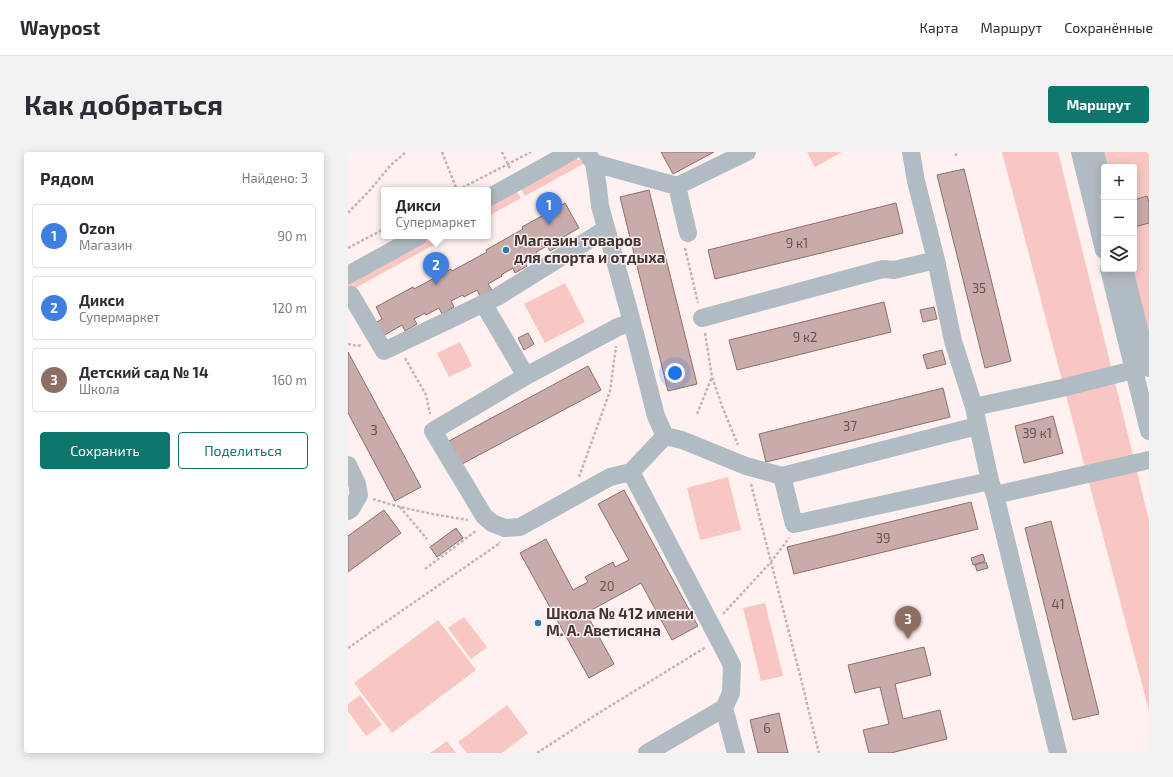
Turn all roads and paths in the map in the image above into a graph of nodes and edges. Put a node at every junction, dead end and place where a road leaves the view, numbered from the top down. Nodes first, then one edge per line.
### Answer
1 (406, 152) edge
2 (442, 152) edge
3 (502, 152) edge
4 (531, 152) edge
5 (748, 152) edge
6 (911, 152) edge
7 (958, 152) edge
8 (1080, 152) edge
9 (1095, 152) edge
10 (567, 153) edge
11 (955, 156) dead end
12 (590, 157) edge
13 (508, 164) junction
14 (512, 173) dead end
15 (1101, 175) edge
16 (677, 186) junction
17 (456, 187) edge
18 (463, 187) edge
19 (491, 196) edge
20 (348, 213) edge
21 (606, 229) junction
22 (381, 231) edge
23 (688, 233) joint
24 (1101, 238) edge
25 (414, 239) edge
26 (348, 248) edge
27 (936, 260) junction
28 (1110, 272) edge
29 (1125, 272) edge
30 (348, 275) edge
31 (351, 295) dead end
32 (483, 303) junction
33 (702, 318) junction
34 (625, 324) junction
35 (384, 350) junction
36 (1144, 368) edge
37 (526, 376) junction
38 (712, 377) junction
39 (974, 407) junction
40 (697, 414) dead end
41 (977, 426) junction
42 (433, 431) junction
43 (1149, 431) edge
44 (665, 436) junction
45 (1149, 460) edge
46 (348, 466) edge
47 (746, 466) junction
48 (631, 472) junction
49 (782, 476) junction
50 (993, 488) junction
51 (358, 495) junction
52 (570, 500) junction
53 (400, 507) junction
54 (348, 511) edge
55 (468, 520) dead end
56 (492, 523) junction
57 (794, 524) junction
58 (427, 539) dead end
59 (500, 543) dead end
60 (771, 562) junction
61 (425, 569) dead end
62 (716, 632) junction
63 (348, 648) edge
64 (724, 708) junction
65 (537, 753) edge
66 (647, 753) edge
67 (736, 753) edge
68 (819, 753) edge
69 (1058, 753) edge

1 - 20 path
2 - 17 path
3 - 13 path
4 - 13 path
5 - 16 street
6 - 27 street
7 - 11 path
8 - 24 street
9 - 15 street
10 - 19 street
12 - 16 street
12 - 21 street
13 - 14 path
13 - 18 path
16 - 23 street
21 - 32 street
21 - 34 street
22 - 26 path
23 - 33 path
25 - 30 street
27 - 33 street
27 - 39 street
28 - 36 street
29 - 36 street
31 - 35 street
32 - 35 street
32 - 37 street
33 - 38 path
34 - 37 street
34 - 44 street
34 - 52 path
35 - 42 path
36 - 39 street
36 - 43 street
37 - 42 street
38 - 40 path
38 - 47 path
39 - 41 street
41 - 49 street
41 - 50 street
42 - 56 street
44 - 47 street
44 - 48 street
45 - 50 street
46 - 51 street
47 - 49 street
47 - 60 path
48 - 52 street
48 - 62 street
49 - 57 street
50 - 57 street
50 - 69 street
51 - 53 path
51 - 54 street
52 - 56 street
53 - 55 path
53 - 58 path
56 - 61 path
57 - 60 path
59 - 63 path
60 - 62 path
60 - 68 path
62 - 64 street
62 - 65 path
64 - 66 street
64 - 67 street

